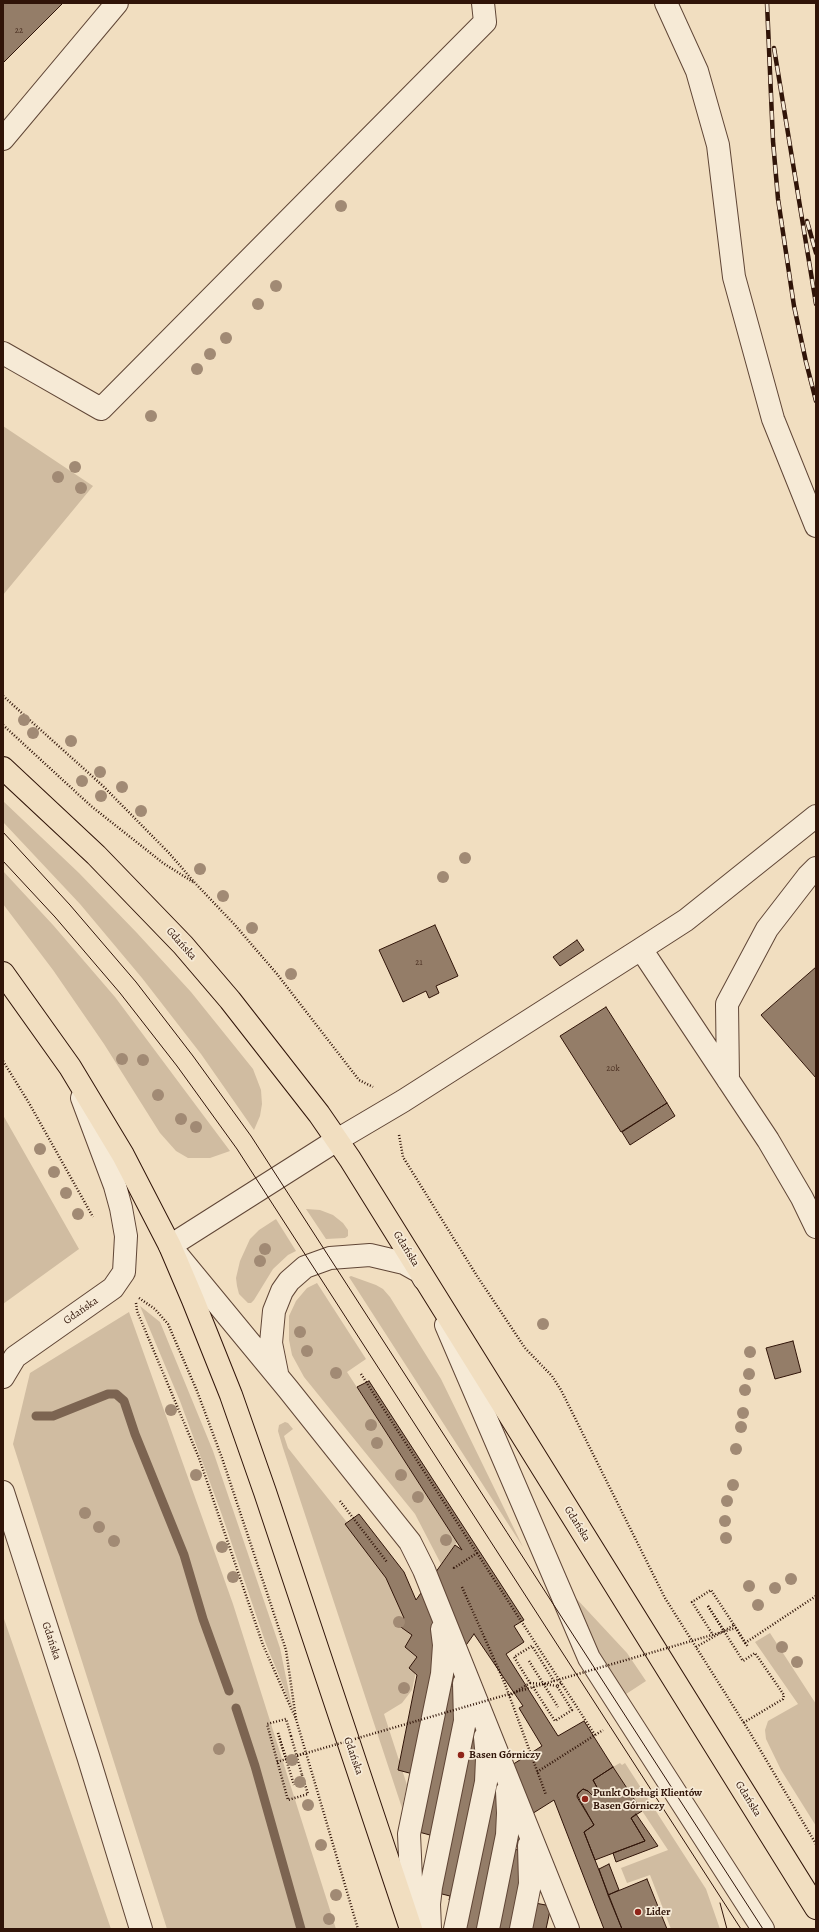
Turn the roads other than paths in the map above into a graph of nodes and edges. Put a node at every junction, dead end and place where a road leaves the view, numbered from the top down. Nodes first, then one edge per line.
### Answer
1 (117, 3) edge
2 (483, 3) edge
3 (666, 3) edge
4 (3, 139) edge
5 (3, 353) edge
6 (816, 526) edge
7 (3, 768) edge
8 (816, 816) edge
9 (816, 868) edge
10 (641, 949) junction
11 (3, 973) edge
12 (70, 1067) junction
13 (728, 1080) junction
14 (337, 1140) junction
15 (816, 1227) edge
16 (170, 1246) junction
17 (420, 1272) junction
18 (3, 1377) edge
19 (288, 1389) junction
20 (3, 1492) edge
21 (435, 1597) junction
22 (456, 1650) junction
23 (478, 1705) junction
24 (500, 1758) junction
25 (522, 1813) junction
26 (816, 1908) edge
27 (563, 1928) edge
28 (141, 1929) edge
29 (412, 1929) edge
30 (430, 1929) edge
31 (455, 1929) edge
32 (488, 1929) edge
33 (521, 1929) edge
34 (763, 1929) edge

1 - 4 lane
2 - 5 lane
3 - 6 lane
7 - 14 main road, Gdańska
8 - 10 lane
9 - 13 lane
10 - 13 lane
10 - 14 lane
11 - 12 main road, Gdańska
12 - 16 main road, Gdańska
12 - 18 lane, Gdańska
13 - 15 lane
14 - 16 lane
14 - 17 main road, Gdańska
16 - 19 lane
16 - 29 main road, Gdańska
17 - 19 lane
17 - 26 main road, Gdańska
17 - 34 lane
19 - 21 lane
20 - 28 lane, Gdańska
21 - 22 lane
21 - 29 lane
22 - 23 lane
22 - 30 lane
23 - 24 lane
23 - 31 lane
24 - 25 lane
24 - 32 lane
25 - 27 lane
25 - 33 lane

